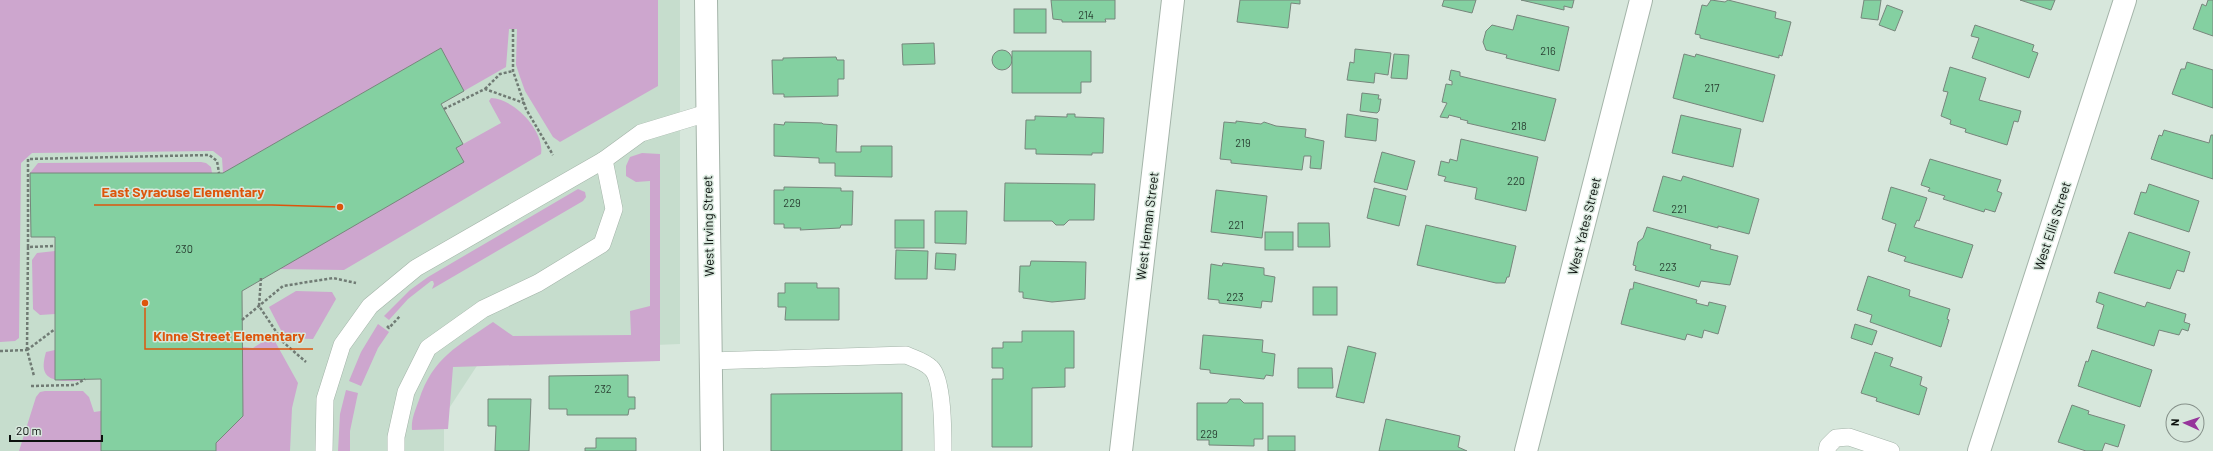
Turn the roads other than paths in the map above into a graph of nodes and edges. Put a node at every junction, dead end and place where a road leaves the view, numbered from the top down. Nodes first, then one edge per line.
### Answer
1 (706, 0) edge
2 (1173, 0) edge
3 (1641, 0) edge
4 (2125, 0) edge
5 (707, 113) junction
6 (604, 160) junction
7 (710, 361) junction
8 (324, 451) edge
9 (396, 451) edge
10 (712, 451) edge
11 (943, 451) edge
12 (1121, 451) edge
13 (1526, 451) edge
14 (1827, 451) edge
15 (1891, 451) edge
16 (1979, 451) edge

1 - 5 street, West Irving Street
2 - 12 street, West Heman Street
3 - 13 street, West Yates Street
4 - 16 street, West Ellis Street
5 - 6 lane
5 - 7 street, West Irving Street
6 - 8 lane
6 - 9 lane
7 - 10 street, West Irving Street
7 - 11 lane
14 - 15 lane

